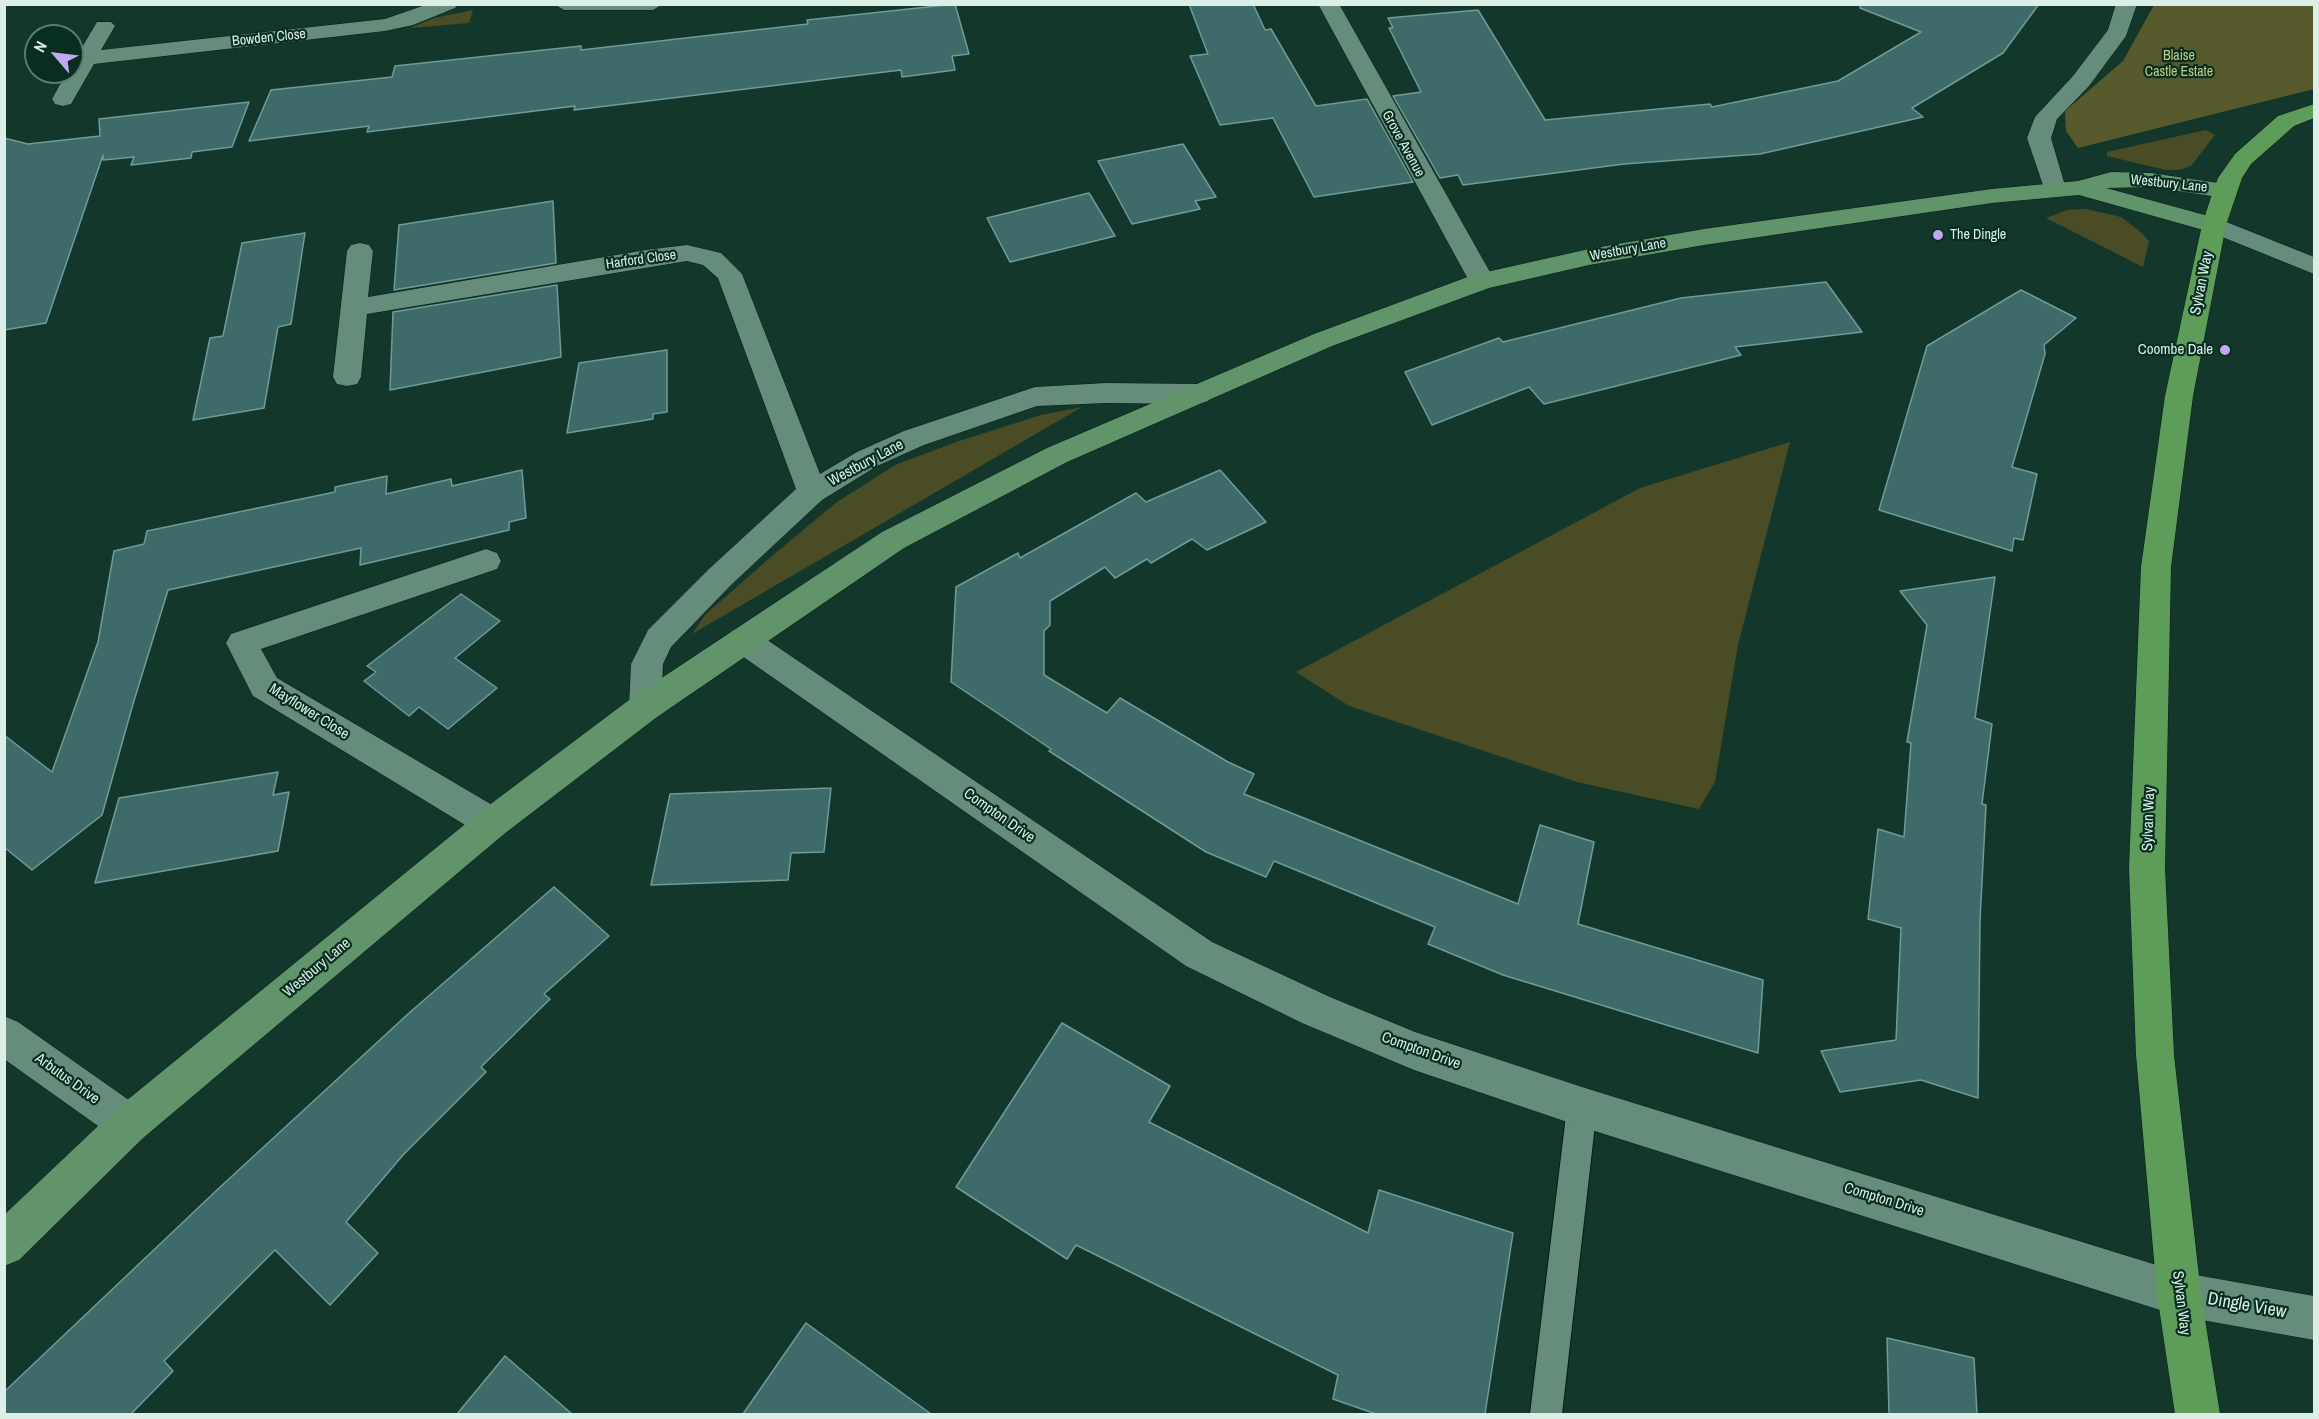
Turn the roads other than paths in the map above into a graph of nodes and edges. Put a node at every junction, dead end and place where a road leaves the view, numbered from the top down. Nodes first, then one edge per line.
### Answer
1 (448, 4) edge
2 (564, 4) edge
3 (653, 4) edge
4 (1328, 4) edge
5 (2127, 4) edge
6 (104, 26) dead end
7 (86, 58) junction
8 (63, 99) dead end
9 (2314, 111) edge
10 (2066, 188) junction
11 (2225, 191) junction
12 (2214, 225) junction
13 (360, 251) dead end
14 (2314, 266) edge
15 (1482, 281) junction
16 (353, 308) junction
17 (346, 377) dead end
18 (1198, 394) junction
19 (812, 492) junction
20 (486, 561) dead end
21 (743, 640) junction
22 (645, 707) junction
23 (492, 823) junction
24 (4, 1035) edge
25 (1582, 1107) junction
26 (129, 1124) junction
27 (4, 1245) edge
28 (2179, 1294) junction
29 (2314, 1318) edge
30 (1546, 1414) edge
31 (2197, 1414) edge

1 - 7 street, Bowden Close
2 - 3 street
4 - 15 street, Grove Avenue
5 - 10 street
6 - 7 street
7 - 8 street
9 - 11 main road, Sylvan Way
10 - 11 street, Westbury Lane
10 - 12 street, Westbury Lane
10 - 15 street, Westbury Lane
11 - 12 main road, Sylvan Way
12 - 14 street
12 - 28 main road, Sylvan Way
13 - 16 street
15 - 18 street, Westbury Lane
16 - 17 street
16 - 19 street, Harford Close
18 - 19 street, Westbury Lane
18 - 21 street, Westbury Lane
19 - 22 street, Westbury Lane
20 - 23 street, Mayflower Close
21 - 22 street, Westbury Lane
21 - 25 street, Compton Drive
22 - 23 street, Westbury Lane
23 - 26 street, Westbury Lane
24 - 26 street, Arbutus Drive
25 - 28 street, Compton Drive
25 - 30 lane
26 - 27 street, Westbury Lane
28 - 29 street, Dingle View
28 - 31 main road, Sylvan Way

